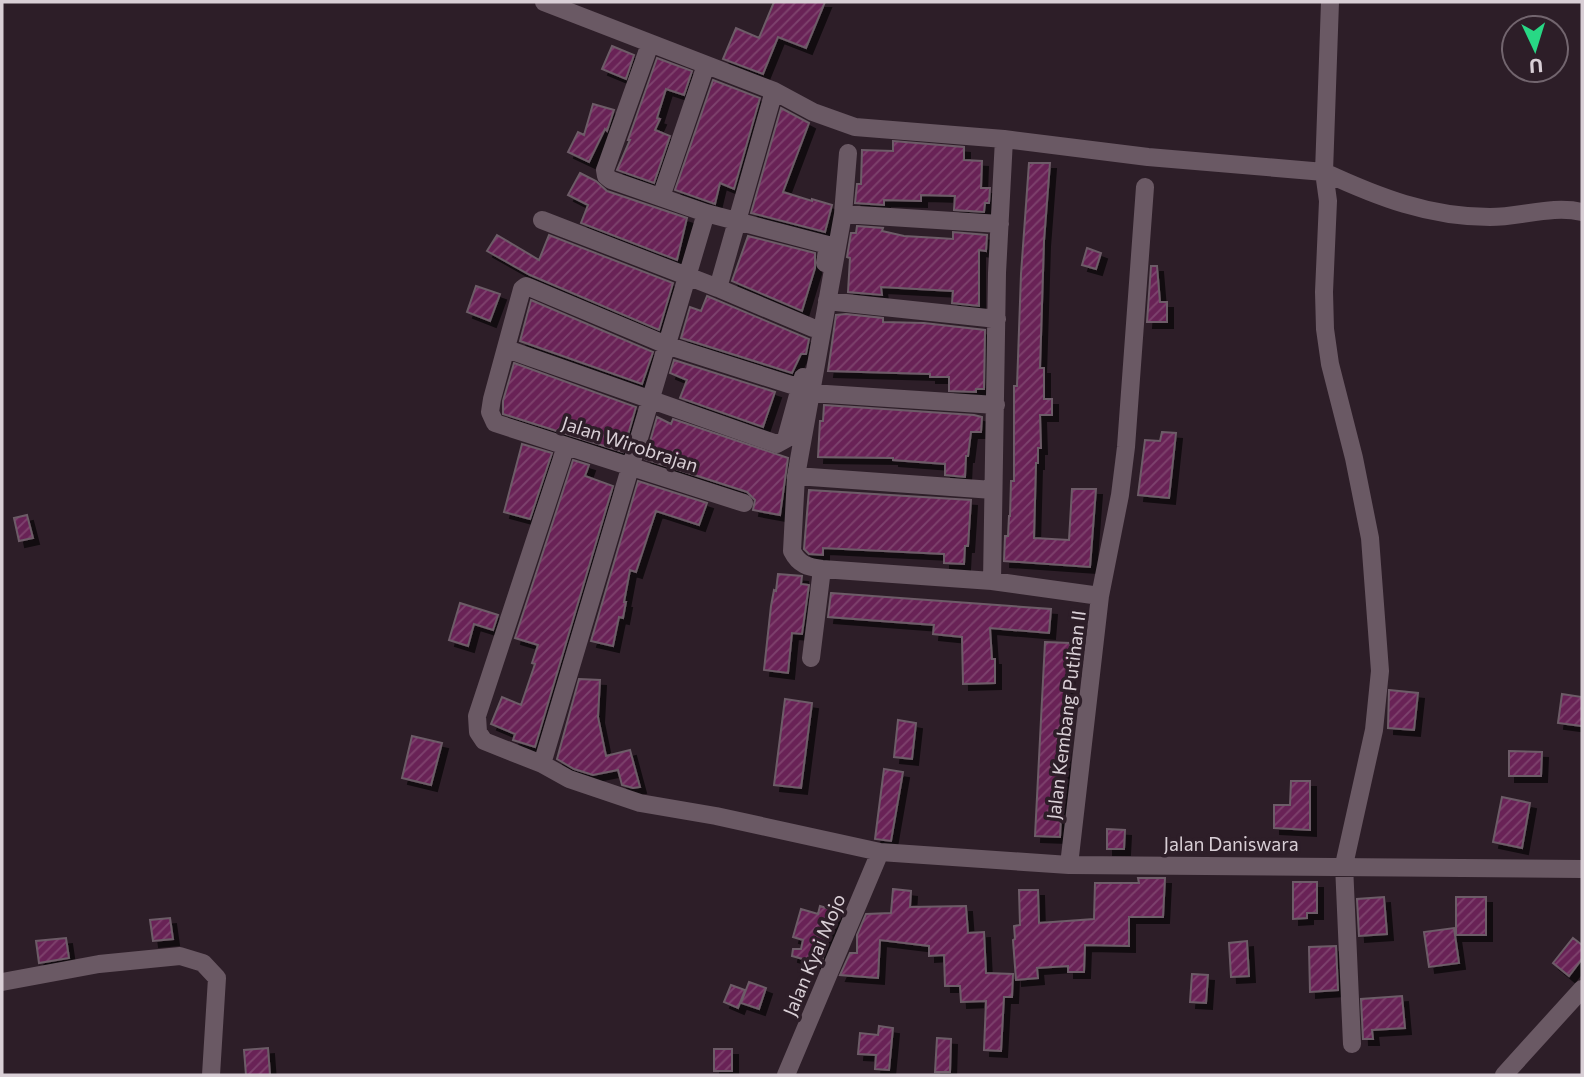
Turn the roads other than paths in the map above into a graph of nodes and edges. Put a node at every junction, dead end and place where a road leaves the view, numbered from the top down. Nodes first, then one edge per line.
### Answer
1 (544, 2) edge
2 (1330, 2) edge
3 (650, 44) junction
4 (706, 65) junction
5 (774, 91) junction
6 (1004, 139) junction
7 (848, 153) dead end
8 (1324, 172) junction
9 (1145, 187) dead end
10 (661, 197) junction
11 (1582, 212) edge
12 (706, 213) junction
13 (843, 214) junction
14 (541, 220) dead end
15 (736, 222) junction
16 (1000, 224) junction
17 (688, 278) junction
18 (718, 288) junction
19 (827, 301) junction
20 (997, 318) junction
21 (813, 328) junction
22 (669, 346) junction
23 (507, 349) junction
24 (806, 390) junction
25 (652, 400) junction
26 (996, 405) junction
27 (566, 446) junction
28 (632, 467) junction
29 (796, 476) junction
30 (993, 490) junction
31 (744, 503) dead end
32 (822, 569) junction
33 (992, 581) junction
34 (1100, 596) junction
35 (811, 658) dead end
36 (542, 764) junction
37 (880, 852) junction
38 (1069, 865) junction
39 (1344, 865) junction
40 (1582, 869) edge
41 (2, 982) edge
42 (1582, 989) edge
43 (1352, 1044) dead end
44 (211, 1075) edge
45 (786, 1075) edge
46 (1504, 1075) edge

1 - 3 street
2 - 8 street
3 - 4 street
3 - 10 street
4 - 5 street
4 - 10 street
5 - 6 street
5 - 15 street
6 - 8 street
6 - 16 street
7 - 13 street
8 - 11 street
8 - 39 street
9 - 34 street
10 - 12 street
12 - 15 street
12 - 17 street
13 - 16 street
13 - 19 street
14 - 17 street
15 - 18 street
15 - 21 street
16 - 20 street
17 - 18 street
17 - 22 street
18 - 21 street
19 - 20 street
19 - 24 street
20 - 26 street
21 - 24 street
22 - 23 street
22 - 24 street
22 - 25 street
23 - 25 street
23 - 27 street, Jalan Wirobrajan
24 - 25 street
24 - 26 street
24 - 29 street
25 - 28 street
26 - 30 street
27 - 28 street, Jalan Wirobrajan
27 - 36 street, Jalan Daniswara
28 - 31 street, Jalan Wirobrajan
28 - 36 street
29 - 30 street
29 - 32 street
30 - 33 street
32 - 33 street, Jalan Kembang Putihan II
32 - 35 street
33 - 34 street, Jalan Kembang Putihan II
34 - 38 street, Jalan Kembang Putihan II
36 - 37 street, Jalan Daniswara
37 - 38 street, Jalan Daniswara
37 - 45 street, Jalan Kyai Mojo
38 - 39 street, Jalan Daniswara
39 - 40 street, Jalan Daniswara
39 - 43 street
41 - 44 street
42 - 46 street

